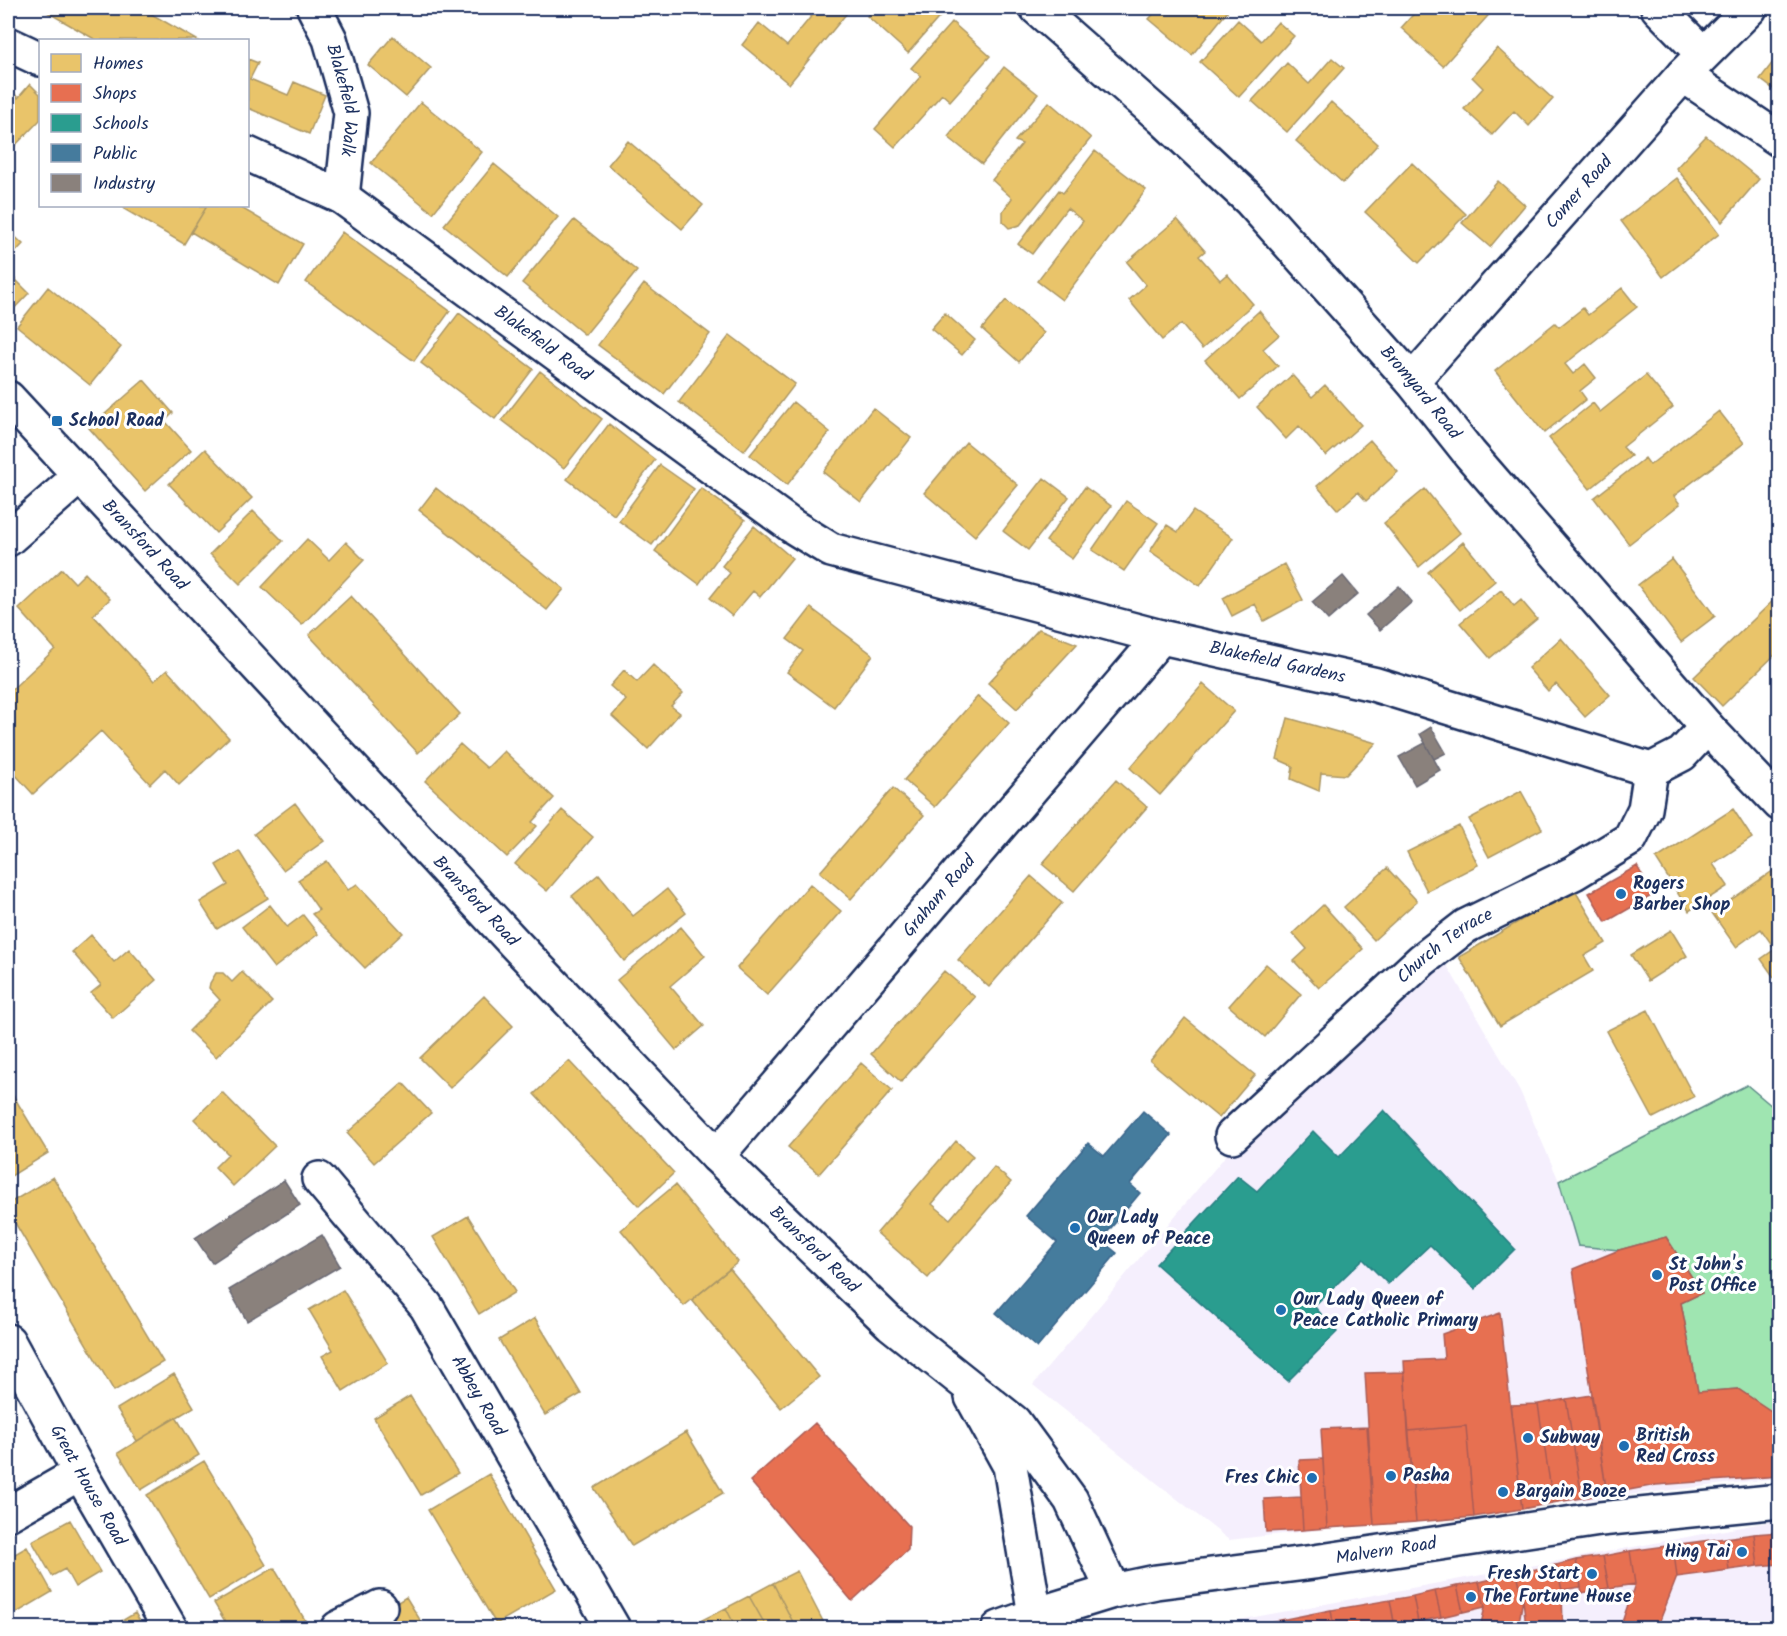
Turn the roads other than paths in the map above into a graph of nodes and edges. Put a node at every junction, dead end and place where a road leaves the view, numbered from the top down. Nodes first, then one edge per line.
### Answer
1 (314, 8) edge
2 (1037, 8) edge
3 (1658, 8) edge
4 (1750, 8) edge
5 (8, 44) edge
6 (39, 59) edge
7 (1693, 64) junction
8 (1779, 140) edge
9 (249, 154) edge
10 (342, 197) junction
11 (1412, 381) junction
12 (8, 398) edge
13 (81, 475) junction
14 (8, 539) edge
15 (831, 550) joint
16 (1161, 637) junction
17 (1707, 727) junction
18 (1651, 770) junction
19 (1779, 804) edge
20 (1232, 1136) dead end
21 (717, 1156) junction
22 (319, 1179) dead end
23 (8, 1341) edge
24 (965, 1385) junction
25 (80, 1473) junction
26 (1779, 1501) edge
27 (8, 1514) edge
28 (1113, 1591) junction
29 (380, 1607) dead end
30 (1035, 1615) junction
31 (170, 1629) edge
32 (338, 1629) edge
33 (613, 1629) edge
34 (999, 1629) edge

1 - 10 street, Blakefield Walk
2 - 11 street, Bromyard Road
3 - 7 street
4 - 7 street, Comer Road
5 - 6 street
7 - 8 street
7 - 11 street, Comer Road
9 - 10 street, Blakefield Road
10 - 15 street, Blakefield Road
11 - 17 street, Bromyard Road
12 - 13 street, Bransford Road
13 - 14 street
13 - 21 street, Bransford Road
15 - 16 street, Blakefield Gardens
16 - 18 street, Blakefield Gardens
16 - 21 street, Graham Road
17 - 18 street
17 - 19 street, Bromyard Road
18 - 20 street, Church Terrace
21 - 24 street, Bransford Road
22 - 33 street, Abbey Road
23 - 25 street, Great House Road
24 - 28 street, Bransford Road
24 - 30 street, Bransford Road
25 - 27 street
25 - 31 street, Great House Road
26 - 28 street, Malvern Road
28 - 30 street, Malvern Road
29 - 32 street
30 - 34 street, Malvern Road

